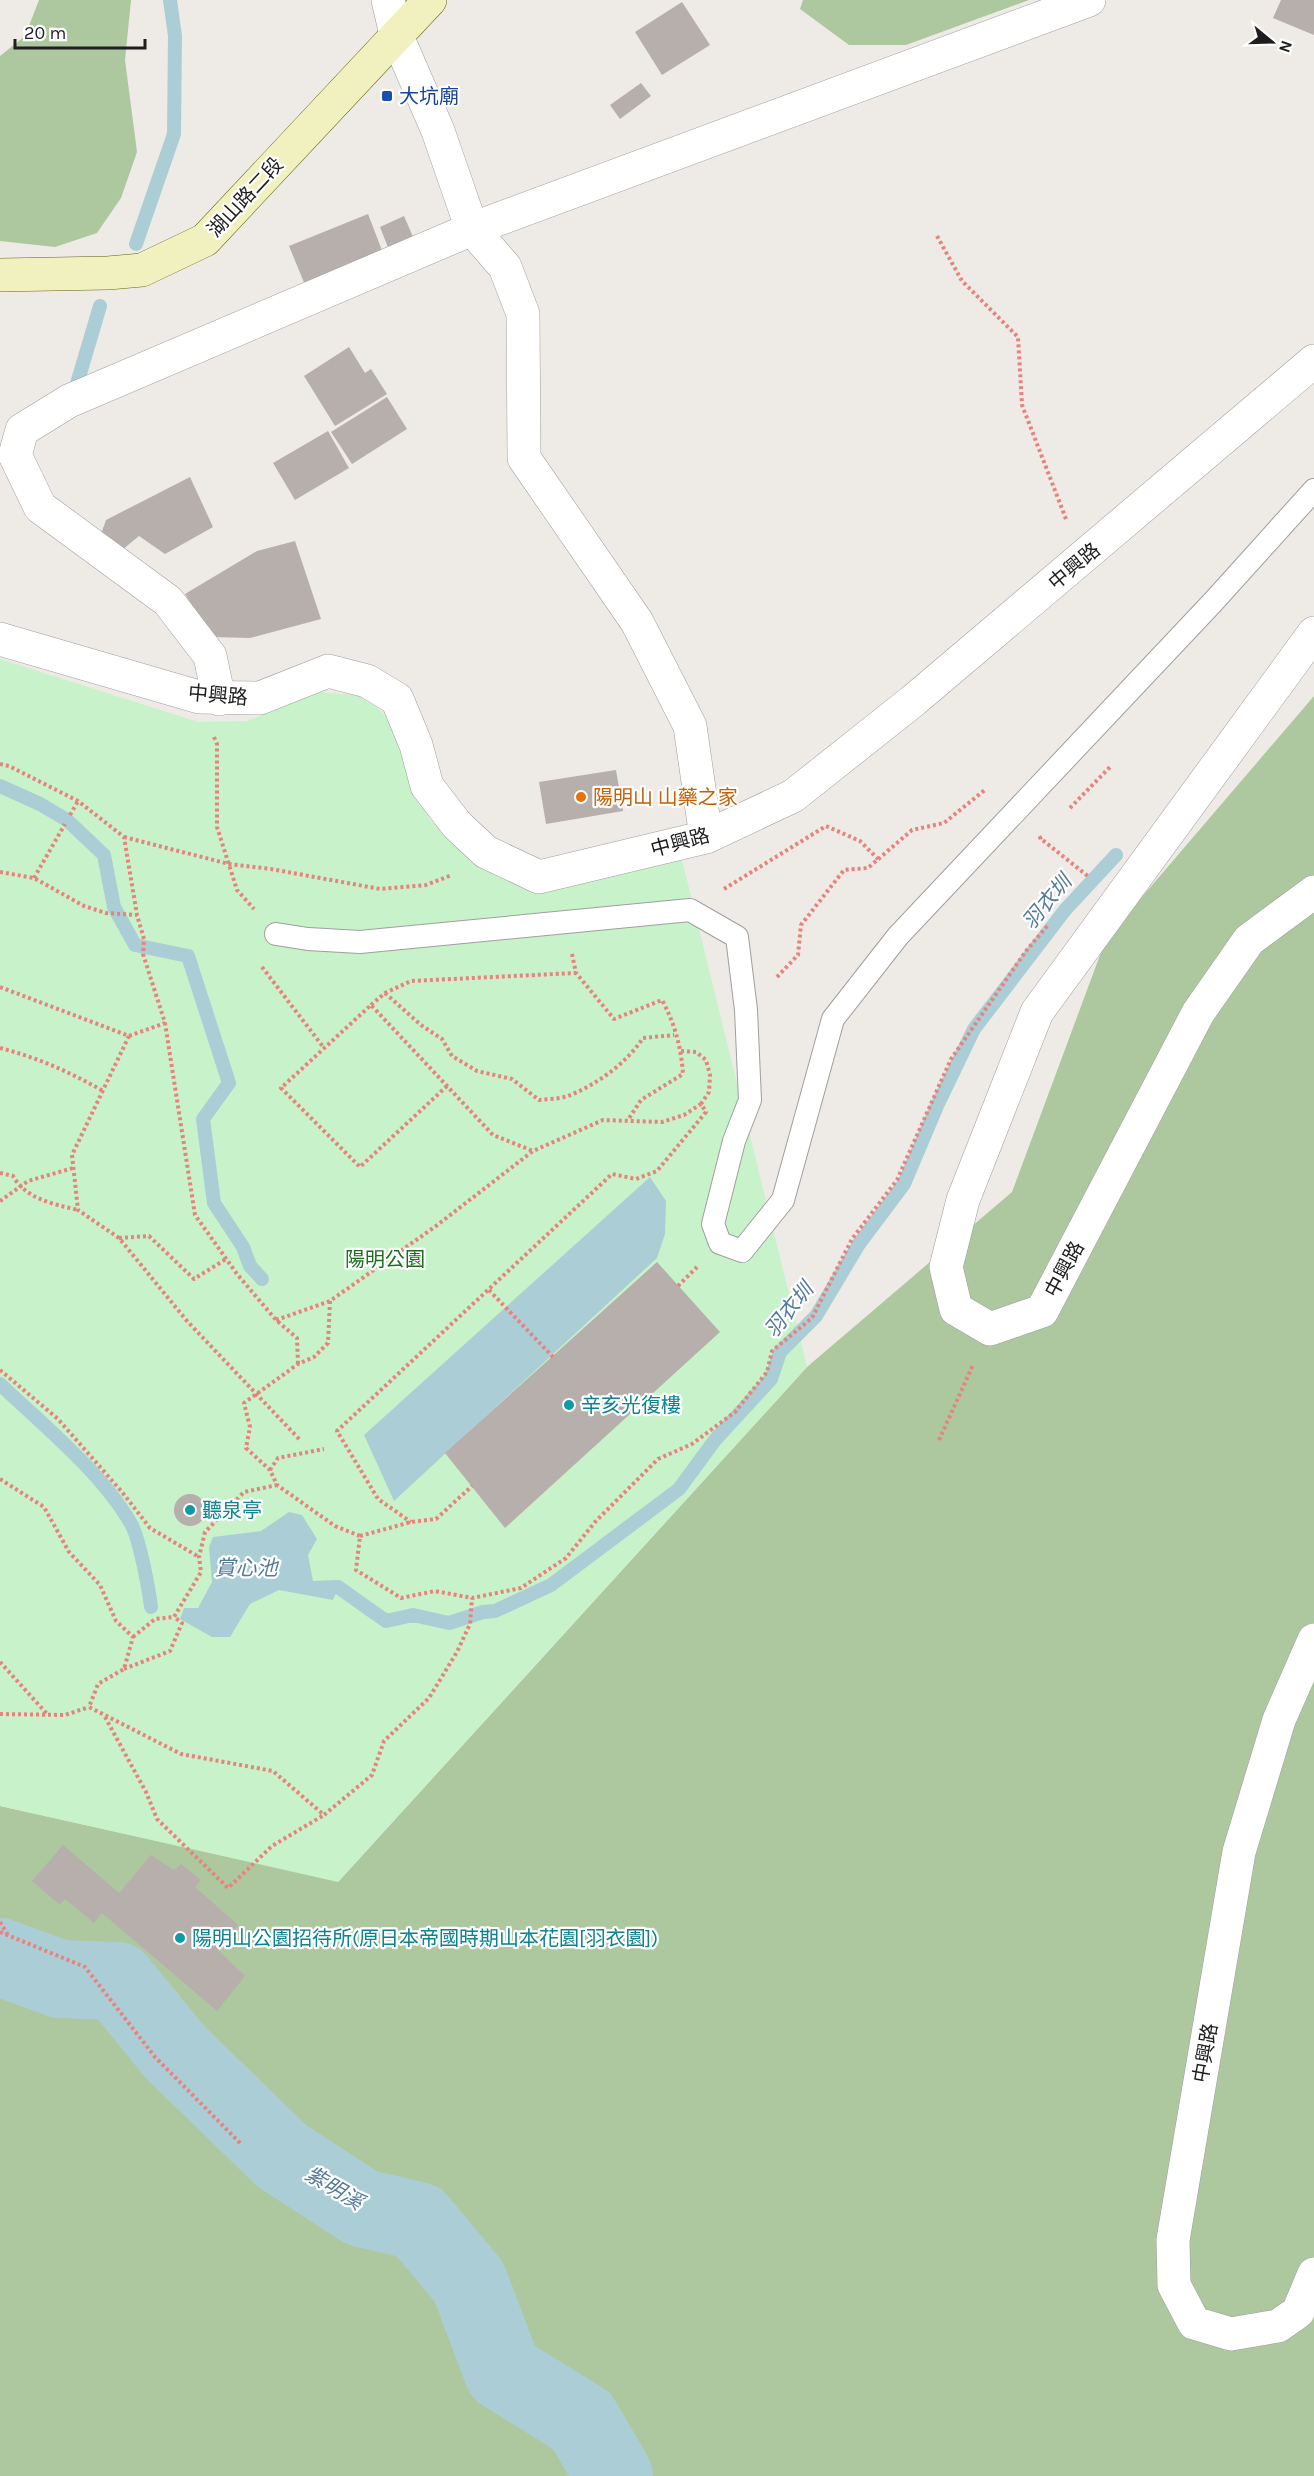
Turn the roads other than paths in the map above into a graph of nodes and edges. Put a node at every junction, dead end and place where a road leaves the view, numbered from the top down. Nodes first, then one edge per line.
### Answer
1 (388, 0) edge
2 (430, 0) edge
3 (1089, 0) edge
4 (396, 34) junction
5 (472, 230) junction
6 (0, 275) edge
7 (1314, 362) edge
8 (1314, 490) edge
9 (1314, 633) edge
10 (0, 639) edge
11 (219, 699) junction
12 (706, 837) junction
13 (1314, 892) edge
14 (276, 934) road end
15 (1314, 1640) edge
16 (1314, 2274) edge

1 - 4 street
2 - 4 street, 湖山路二段
3 - 5 street
4 - 5 street
4 - 6 street, 湖山路二段
5 - 11 street
5 - 12 street
7 - 12 street, 中興路
8 - 14 lane
9 - 13 street, 中興路
10 - 11 street, 中興路
11 - 12 street, 中興路
15 - 16 street, 中興路

